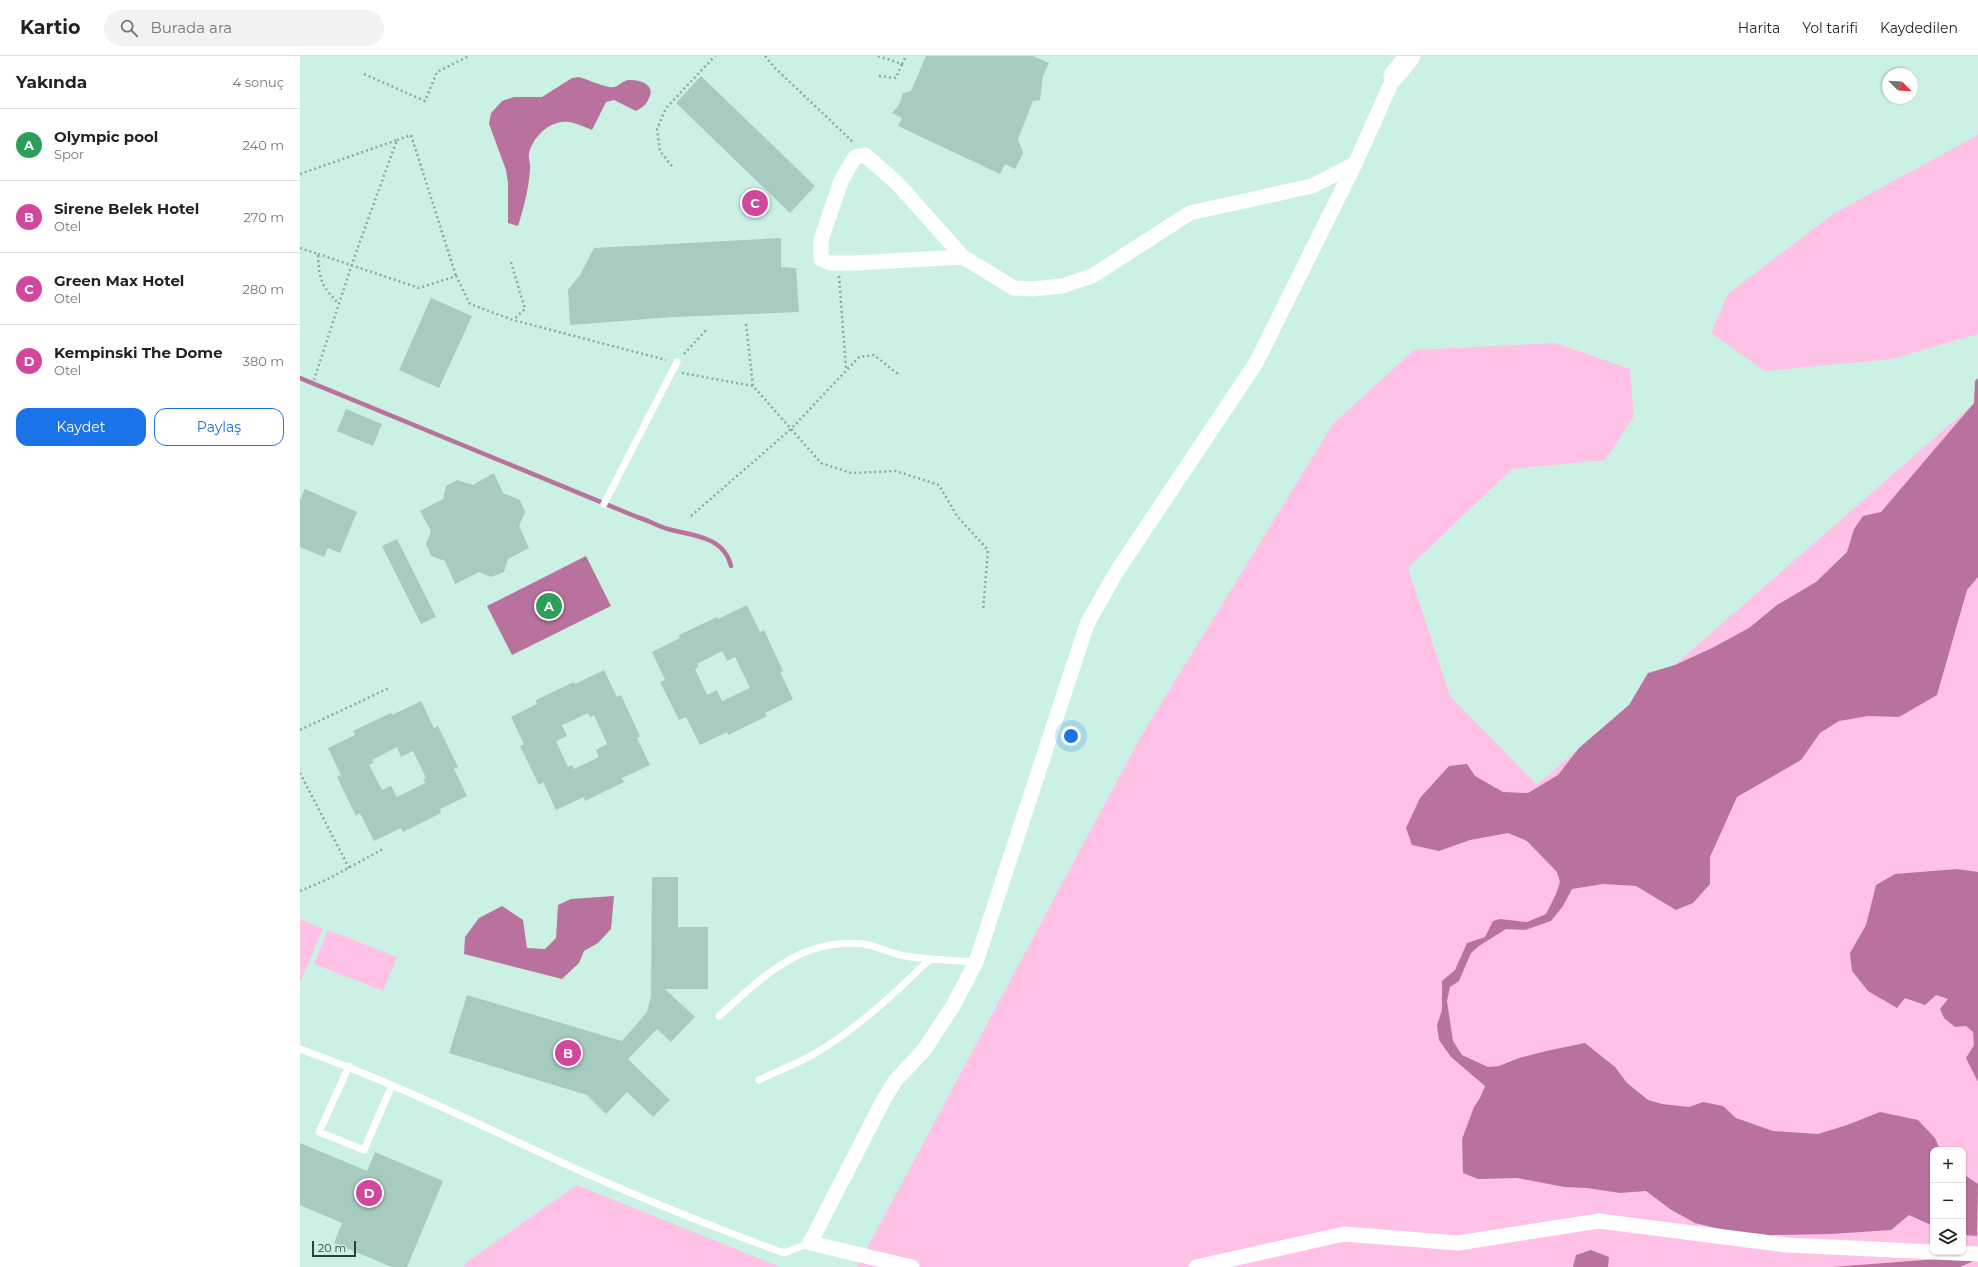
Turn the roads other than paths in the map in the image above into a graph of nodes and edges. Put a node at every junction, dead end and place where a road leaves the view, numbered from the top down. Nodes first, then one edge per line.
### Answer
1 (1404, 56) edge
2 (1410, 56) edge
3 (1394, 76) junction
4 (1355, 164) junction
5 (964, 257) junction
6 (677, 362) road end
7 (604, 504) dead end
8 (930, 959) junction
9 (976, 962) junction
10 (719, 1016) dead end
11 (300, 1049) edge
12 (349, 1066) junction
13 (759, 1080) dead end
14 (392, 1085) junction
15 (810, 1243) junction
16 (1978, 1254) edge
17 (912, 1267) edge
18 (1196, 1267) edge

1 - 3 street
2 - 3 street
3 - 4 street
4 - 5 street
4 - 9 street
5 - 5 street
6 - 7 lane
8 - 9 lane
8 - 10 lane
8 - 13 lane
9 - 15 street
11 - 12 lane
12 - 14 lane
12 - 14 lane
14 - 15 lane
15 - 17 street
16 - 18 street

